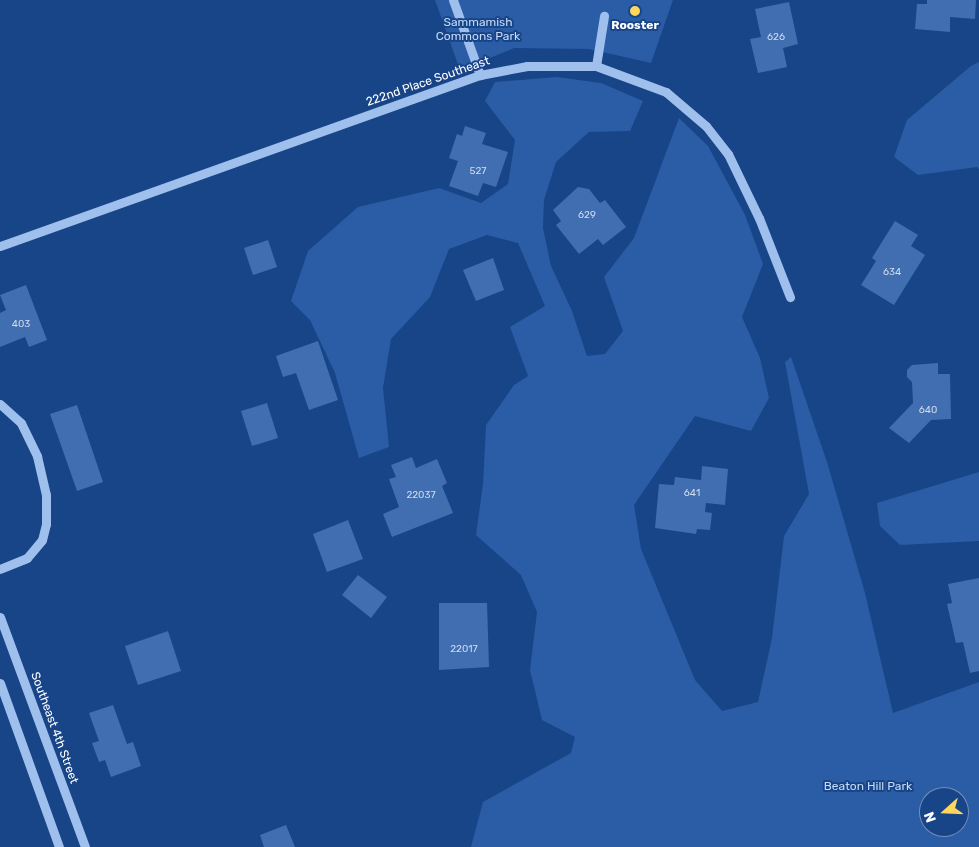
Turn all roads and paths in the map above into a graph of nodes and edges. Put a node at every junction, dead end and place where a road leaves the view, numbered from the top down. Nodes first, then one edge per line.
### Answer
1 (453, 0) edge
2 (604, 16) dead end
3 (596, 66) junction
4 (480, 75) junction
5 (0, 246) edge
6 (790, 297) dead end
7 (0, 404) edge
8 (0, 569) edge
9 (0, 617) edge
10 (0, 682) edge
11 (59, 847) edge
12 (85, 847) edge

1 - 4 street
2 - 3 street
3 - 4 street, 222nd Place Southeast
3 - 6 street, 222nd Place Southeast
4 - 5 street, 222nd Place Southeast
7 - 8 street
9 - 12 street, Southeast 4th Street
10 - 11 street

